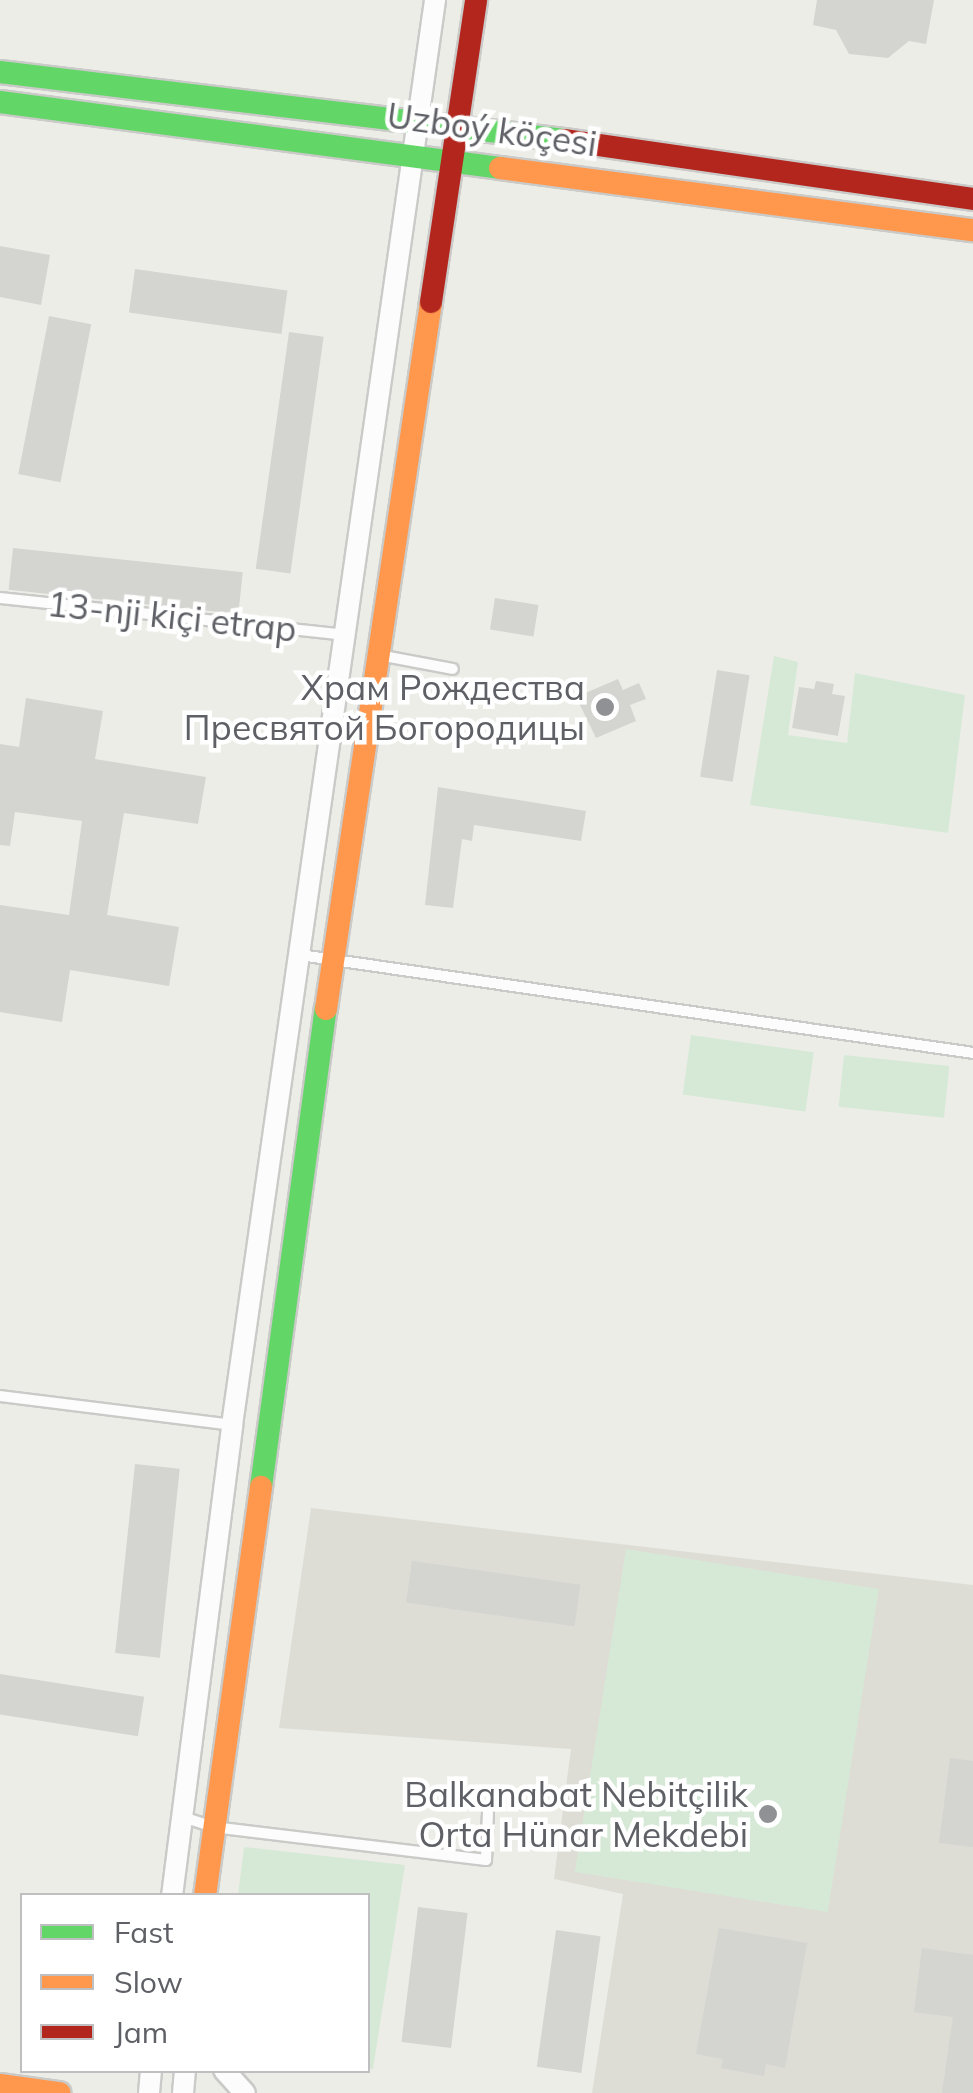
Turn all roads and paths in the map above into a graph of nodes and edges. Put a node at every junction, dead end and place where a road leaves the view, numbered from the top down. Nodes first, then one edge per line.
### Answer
1 (436, 0) edge
2 (476, 0) edge
3 (0, 72) edge
4 (0, 102) edge
5 (418, 119) junction
6 (459, 126) junction
7 (414, 153) junction
8 (456, 160) junction
9 (973, 199) edge
10 (973, 230) edge
11 (0, 598) edge
12 (344, 635) junction
13 (378, 655) junction
14 (453, 668) dead end
15 (300, 955) junction
16 (333, 957) junction
17 (973, 1053) edge
18 (0, 1396) edge
19 (232, 1425) junction
20 (488, 1813) dead end
21 (182, 1816) junction
22 (213, 1827) junction
23 (172, 1893) edge
24 (205, 1893) edge
25 (227, 2073) edge
26 (0, 2085) edge
27 (58, 2093) edge
28 (244, 2093) edge

1 - 5 street
2 - 6 street
3 - 5 street, Uzboý köçesi
4 - 7 street, Uzboý köçesi
5 - 6 street, Uzboý köçesi
5 - 7 street
6 - 8 street
6 - 9 street, Uzboý köçesi
7 - 8 street, Uzboý köçesi
7 - 12 street
8 - 10 street, Uzboý köçesi
8 - 13 street
11 - 12 lane, 13-nji kiçi etrap
12 - 15 street
13 - 14 lane
13 - 16 street
15 - 16 lane
15 - 19 street
16 - 17 lane
16 - 22 street
18 - 19 lane
19 - 21 street
20 - 22 lane
21 - 22 lane
21 - 23 street
22 - 24 street
25 - 28 street
26 - 27 street

